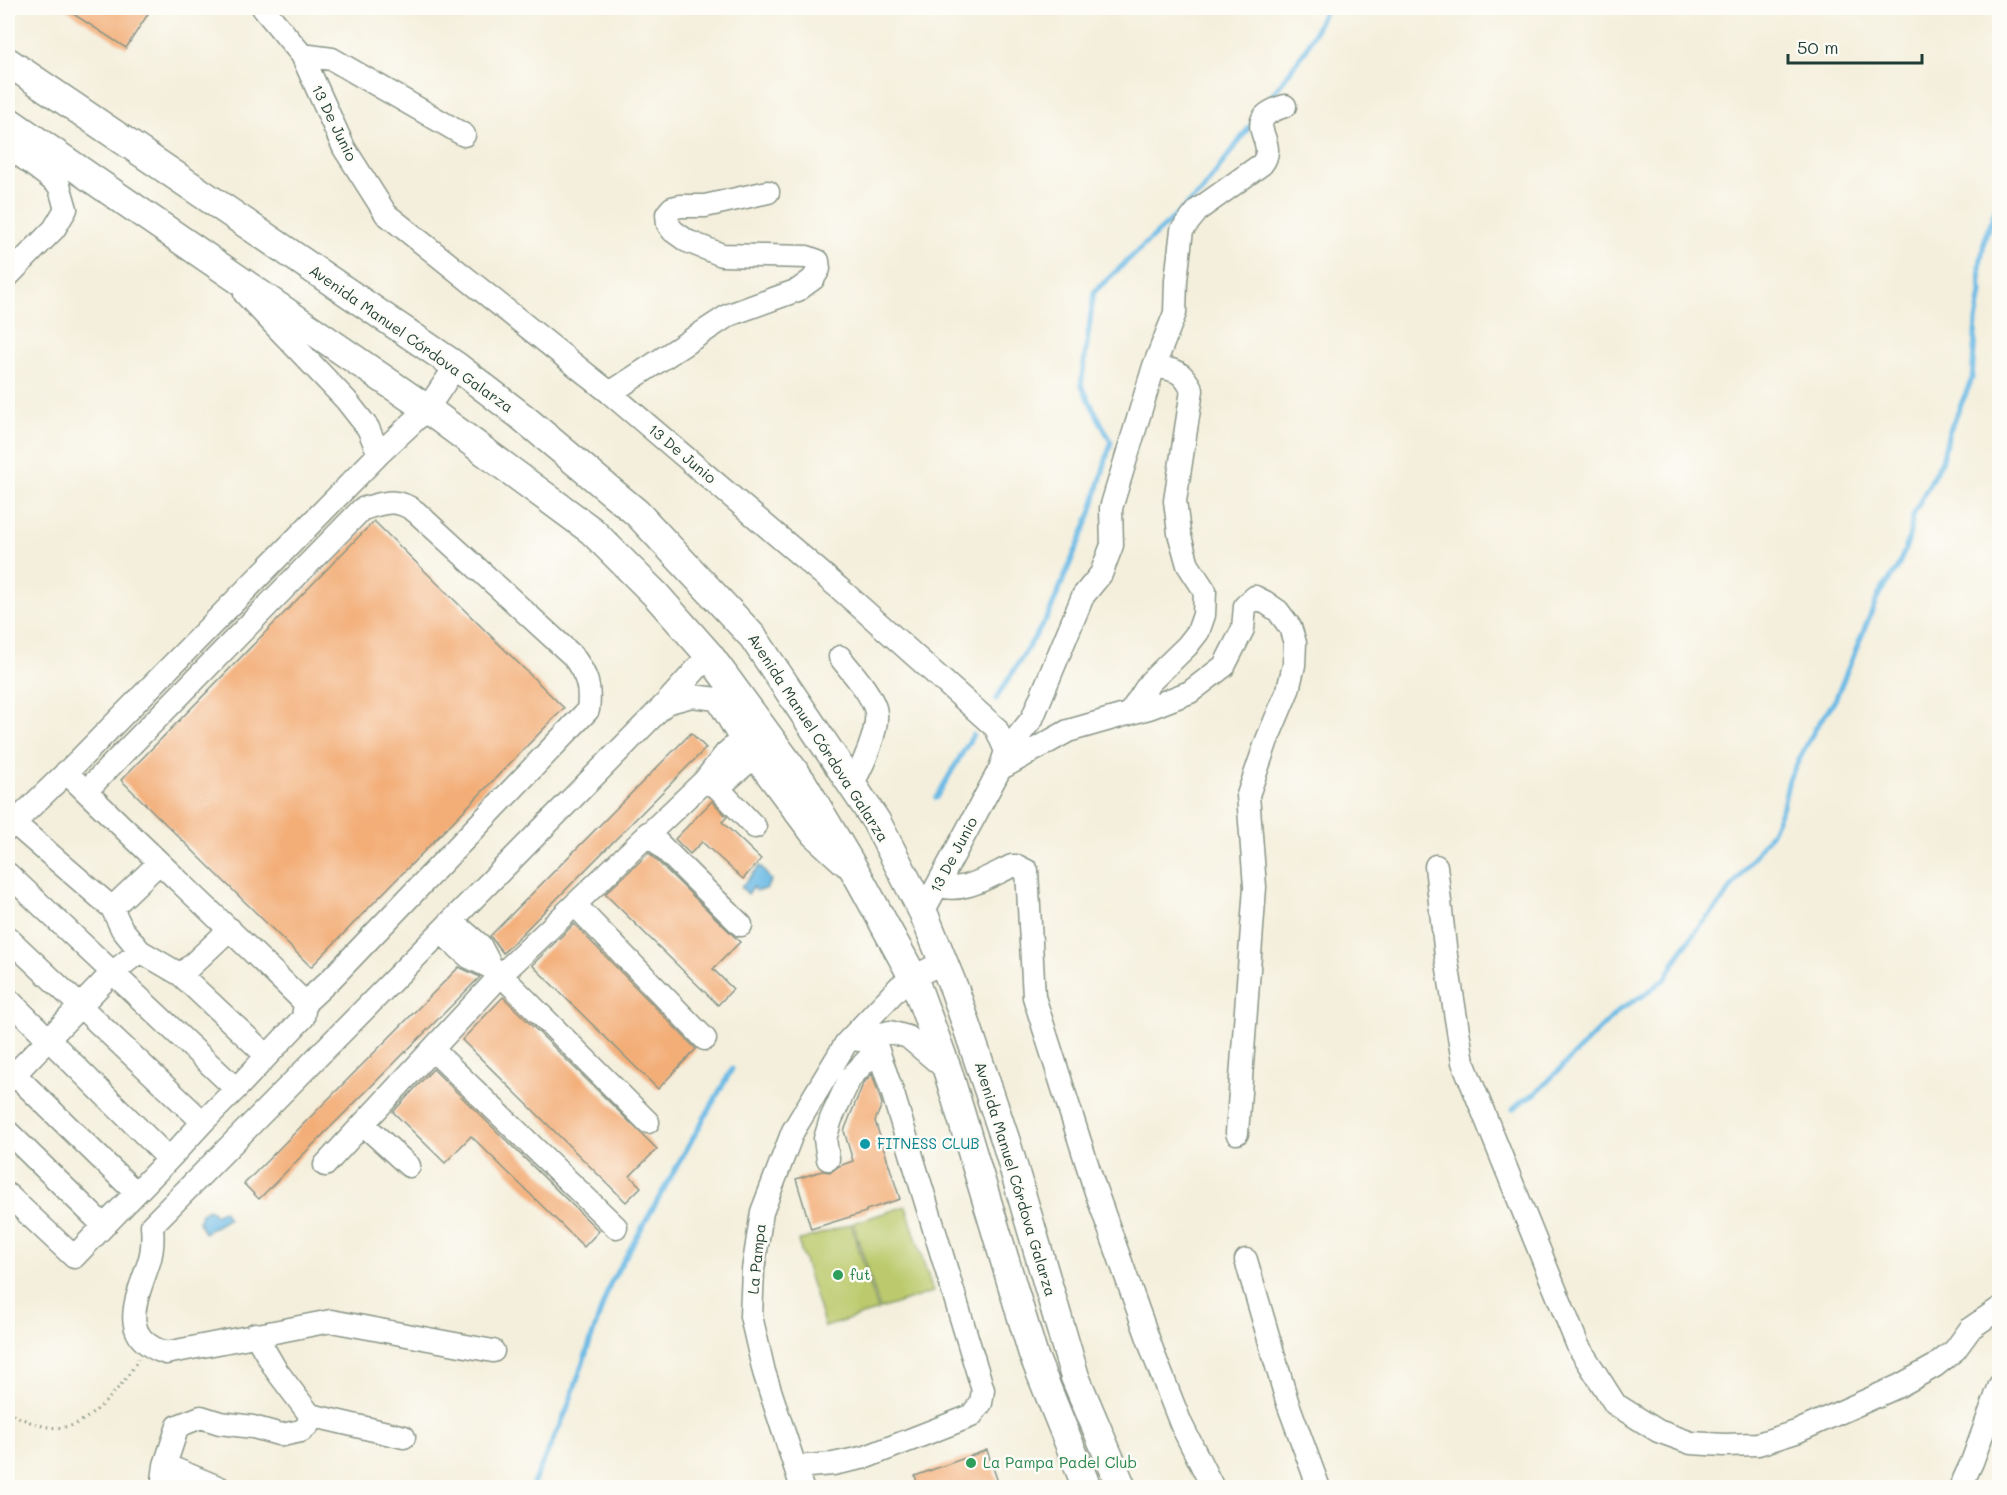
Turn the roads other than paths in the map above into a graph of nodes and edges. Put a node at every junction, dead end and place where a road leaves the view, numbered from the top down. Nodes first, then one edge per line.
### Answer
1 (263, 8) edge
2 (302, 55) junction
3 (8, 62) edge
4 (1285, 106) dead end
5 (8, 121) edge
6 (464, 135) dead end
7 (8, 146) edge
8 (768, 192) dead end
9 (216, 265) junction
10 (8, 276) edge
11 (456, 366) junction
12 (1154, 366) junction
13 (610, 393) junction
14 (427, 409) junction
15 (379, 454) junction
16 (840, 657) dead end
17 (706, 658) junction
18 (717, 699) junction
19 (666, 703) junction
20 (1130, 714) junction
21 (747, 749) junction
22 (1003, 760) junction
23 (66, 772) junction
24 (852, 784) junction
25 (711, 785) junction
26 (86, 791) junction
27 (11, 826) edge
28 (755, 826) dead end
29 (648, 833) junction
30 (159, 863) junction
31 (1436, 866) dead end
32 (8, 874) edge
33 (859, 878) junction
34 (938, 885) junction
35 (575, 905) junction
36 (112, 908) junction
37 (923, 912) junction
38 (741, 925) dead end
39 (446, 926) junction
40 (230, 929) junction
41 (8, 938) edge
42 (140, 951) junction
43 (944, 962) junction
44 (497, 971) junction
45 (112, 973) junction
46 (181, 975) junction
47 (913, 977) junction
48 (8, 999) edge
49 (305, 1003) junction
50 (80, 1006) junction
51 (705, 1039) dead end
52 (48, 1040) junction
53 (846, 1043) junction
54 (875, 1046) junction
55 (433, 1050) junction
56 (267, 1056) junction
57 (948, 1072) junction
58 (10, 1074) edge
59 (236, 1089) junction
60 (813, 1096) junction
61 (831, 1119) junction
62 (203, 1122) junction
63 (648, 1122) dead end
64 (363, 1124) junction
65 (8, 1132) edge
66 (1238, 1133) dead end
67 (828, 1159) dead end
68 (169, 1160) junction
69 (325, 1165) dead end
70 (409, 1166) dead end
71 (1019, 1189) junction
72 (136, 1193) junction
73 (8, 1195) edge
74 (986, 1200) junction
75 (104, 1226) junction
76 (616, 1227) dead end
77 (1246, 1260) dead end
78 (2000, 1308) edge
79 (255, 1334) junction
80 (493, 1351) dead end
81 (2000, 1385) edge
82 (310, 1415) junction
83 (404, 1437) dead end
84 (165, 1465) junction
85 (799, 1478) edge
86 (162, 1488) edge
87 (220, 1488) edge
88 (821, 1488) edge
89 (1087, 1488) edge
90 (1122, 1488) edge
91 (1213, 1488) edge
92 (1319, 1488) edge
93 (1960, 1488) edge

1 - 2 street, 13 De Junio
2 - 6 street
2 - 13 street, 13 De Junio
3 - 11 main road, Avenida Manuel Córdova Galarza
4 - 12 street
5 - 9 main road
7 - 10 street
8 - 13 street
9 - 14 main road
9 - 15 street
11 - 14 street
11 - 24 main road, Avenida Manuel Córdova Galarza
12 - 20 street
12 - 22 street
13 - 22 street, 13 De Junio
14 - 15 street
14 - 17 main road
15 - 23 street
16 - 24 street
17 - 18 street
17 - 19 street
17 - 33 main road
18 - 19 street
18 - 21 street
19 - 39 street
20 - 22 street
20 - 66 street
21 - 25 street
21 - 33 street
22 - 34 street, 13 De Junio
23 - 26 street
23 - 27 street
24 - 37 main road, Avenida Manuel Córdova Galarza
25 - 28 street
25 - 29 street
26 - 30 street
26 - 49 street
27 - 36 street
29 - 35 street
29 - 38 street
30 - 36 street
30 - 40 street
31 - 78 street
32 - 45 street
33 - 47 main road
34 - 37 street, 13 De Junio
34 - 91 street
35 - 44 street
35 - 51 street
36 - 42 street
37 - 43 main road, Avenida Manuel Córdova Galarza
39 - 44 street
39 - 79 street
40 - 46 street
40 - 49 street
41 - 50 street
42 - 45 street
42 - 46 street
43 - 47 street, La Pampa
43 - 71 main road, Avenida Manuel Córdova Galarza
44 - 55 street
44 - 63 street
45 - 50 street
45 - 59 street
46 - 56 street
47 - 53 street, La Pampa
47 - 57 main road
48 - 52 street
49 - 56 street
50 - 52 street
50 - 62 street
52 - 58 street
52 - 68 street
53 - 54 street
53 - 60 street, La Pampa
54 - 57 street
54 - 61 street
54 - 85 street
55 - 64 street
55 - 76 street
56 - 59 street
57 - 74 main road
58 - 72 street
59 - 62 street
60 - 61 street
60 - 85 street, La Pampa
61 - 67 street
62 - 68 street
64 - 69 street
64 - 70 street
65 - 75 street
68 - 72 street
71 - 74 main road
71 - 90 main road, Avenida Manuel Córdova Galarza
72 - 75 street
73 - 75 street
74 - 89 main road
77 - 92 street
79 - 80 street
79 - 82 street
81 - 93 street
82 - 83 street
82 - 84 street
84 - 86 street
84 - 87 street
85 - 88 street

